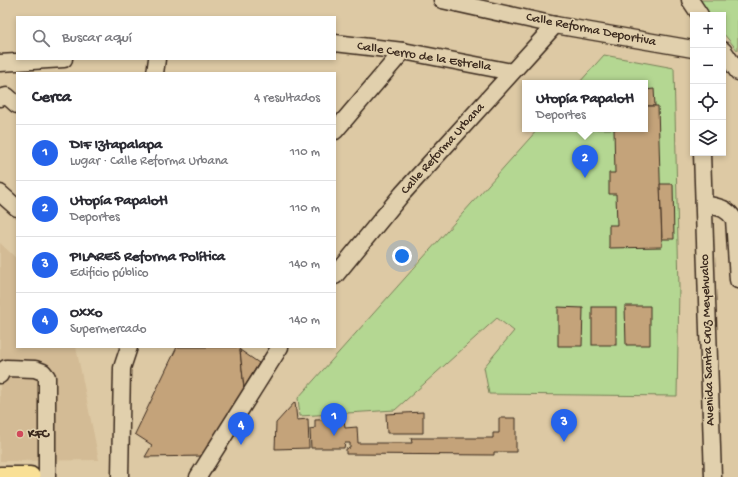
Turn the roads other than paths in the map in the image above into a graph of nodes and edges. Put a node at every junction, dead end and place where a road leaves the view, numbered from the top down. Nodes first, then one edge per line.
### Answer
1 (442, 0) edge
2 (690, 0) edge
3 (698, 12) edge
4 (555, 25) junction
5 (336, 43) edge
6 (690, 48) edge
7 (403, 51) junction
8 (726, 57) edge
9 (48, 60) edge
10 (157, 60) edge
11 (0, 63) edge
12 (155, 72) edge
13 (512, 72) junction
14 (734, 72) edge
15 (0, 98) edge
16 (16, 104) edge
17 (336, 130) edge
18 (702, 156) edge
19 (0, 193) edge
20 (704, 204) junction
21 (16, 207) edge
22 (336, 275) edge
23 (738, 280) edge
24 (129, 348) edge
25 (279, 348) edge
26 (0, 375) edge
27 (0, 477) edge
28 (30, 477) edge
29 (47, 477) edge
30 (120, 477) edge
31 (198, 477) edge
32 (713, 477) edge

1 - 4 street, Calle Reforma Deportiva
2 - 3 street
4 - 6 street, Calle Reforma Deportiva
4 - 13 street, Calle Reforma Urbana
5 - 7 street, Calle Cerro de la Estrella
7 - 13 street, Calle Cerro de la Estrella
7 - 17 street
8 - 14 street
9 - 11 street
10 - 12 street
13 - 22 street, Calle Reforma Urbana
15 - 16 street
18 - 20 street, Avenida Santa Cruz Meyehualco
19 - 21 street
20 - 23 street
20 - 32 street, Avenida Santa Cruz Meyehualco
24 - 30 street
25 - 31 street
26 - 29 street
27 - 28 main road

